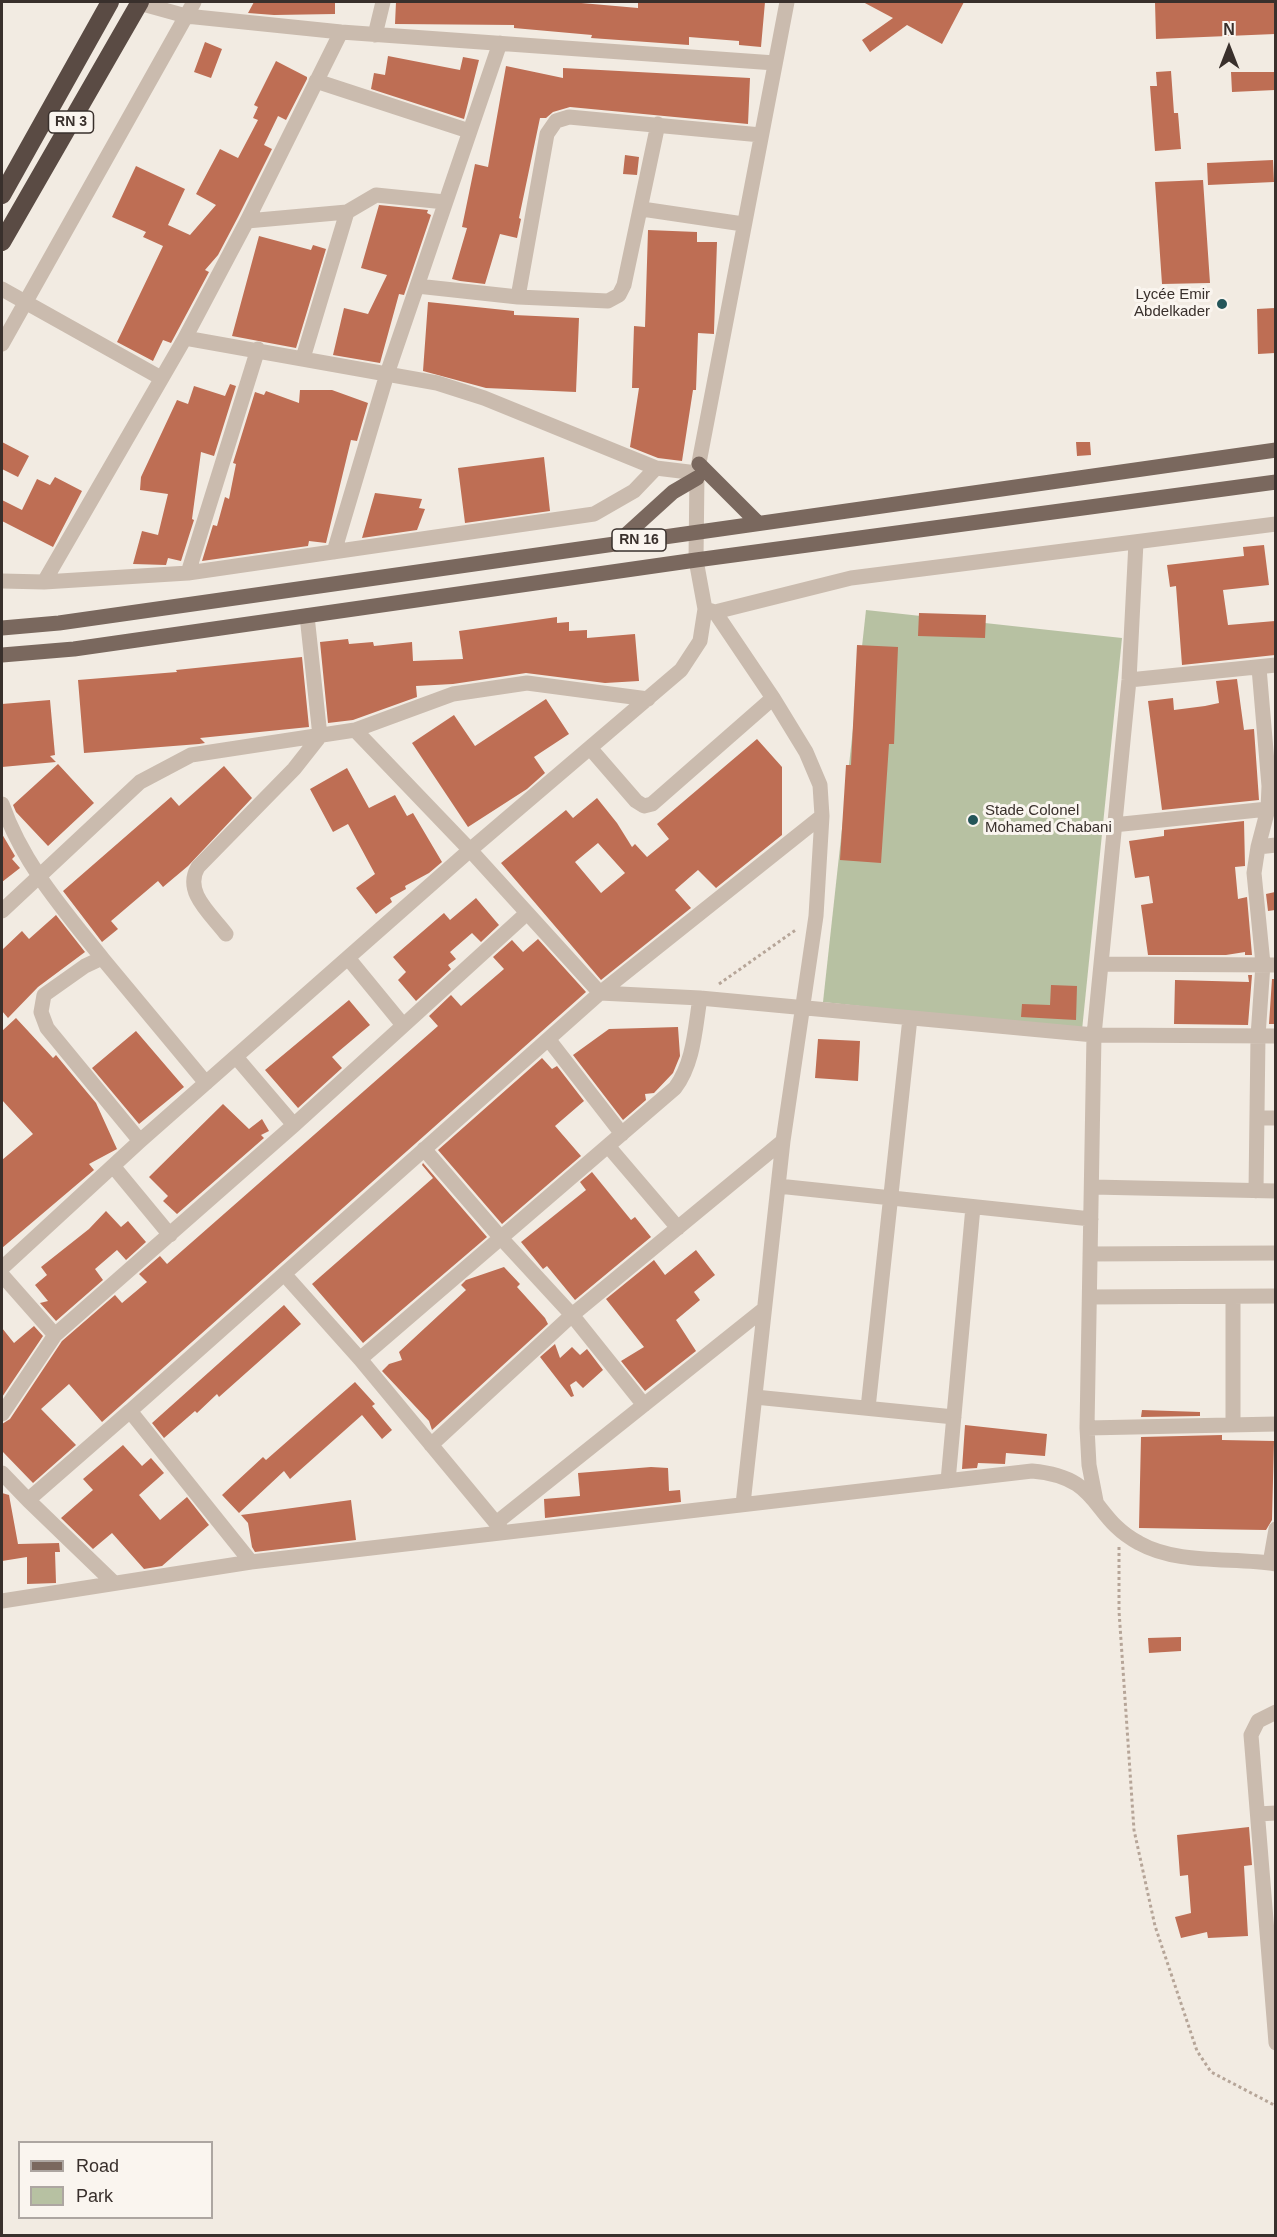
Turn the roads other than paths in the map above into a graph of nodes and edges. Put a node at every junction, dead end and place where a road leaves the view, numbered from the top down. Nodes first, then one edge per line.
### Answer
1 (110, 2) edge
2 (140, 2) edge
3 (194, 2) edge
4 (383, 2) edge
5 (787, 2) edge
6 (186, 16) junction
7 (341, 32) junction
8 (375, 34) junction
9 (500, 43) junction
10 (775, 63) junction
11 (316, 81) junction
12 (658, 124) junction
13 (469, 131) junction
14 (761, 135) junction
15 (2, 195) edge
16 (445, 202) junction
17 (642, 209) junction
18 (347, 212) junction
19 (247, 221) junction
20 (743, 224) junction
21 (2, 242) edge
22 (417, 286) junction
23 (2, 289) edge
24 (518, 297) junction
25 (26, 301) junction
26 (185, 338) junction
27 (2, 344) edge
28 (258, 349) junction
29 (303, 358) junction
30 (387, 374) junction
31 (160, 378) junction
32 (1275, 450) edge
33 (657, 468) junction
34 (697, 472) junction
35 (1275, 482) edge
36 (757, 522) junction
37 (1275, 524) edge
38 (695, 532) junction
39 (1136, 542) junction
40 (618, 543) junction
41 (334, 552) junction
42 (696, 560) junction
43 (188, 573) junction
44 (2, 581) edge
45 (44, 582) junction
46 (710, 610) junction
47 (307, 616) junction
48 (2, 628) edge
49 (2, 655) edge
50 (1275, 665) edge
51 (1259, 668) junction
52 (1129, 680) junction
53 (773, 698) junction
54 (648, 699) junction
55 (1270, 726) edge
56 (355, 730) junction
57 (320, 735) junction
58 (590, 748) junction
59 (2, 804) edge
60 (1268, 809) junction
61 (822, 816) junction
62 (1113, 825) junction
63 (1275, 845) edge
64 (1258, 847) junction
65 (470, 850) junction
66 (38, 878) junction
67 (2, 911) edge
68 (527, 913) junction
69 (226, 934) dead end
70 (102, 958) junction
71 (348, 958) junction
72 (1101, 964) junction
73 (1269, 964) edge
74 (600, 993) junction
75 (700, 998) junction
76 (802, 1008) junction
77 (910, 1018) junction
78 (404, 1025) junction
79 (1094, 1035) junction
80 (1258, 1036) junction
81 (1275, 1036) edge
82 (549, 1040) junction
83 (236, 1057) junction
84 (206, 1083) junction
85 (1257, 1118) junction
86 (1275, 1118) edge
87 (294, 1125) junction
88 (622, 1134) junction
89 (140, 1141) junction
90 (783, 1141) junction
91 (608, 1146) junction
92 (424, 1149) junction
93 (113, 1166) junction
94 (778, 1186) junction
95 (1092, 1187) junction
96 (1256, 1191) junction
97 (1275, 1191) edge
98 (891, 1198) junction
99 (973, 1207) junction
100 (1092, 1219) junction
101 (678, 1228) junction
102 (170, 1235) junction
103 (501, 1238) junction
104 (1275, 1253) edge
105 (1090, 1254) junction
106 (2, 1268) edge
107 (2, 1275) edge
108 (285, 1275) junction
109 (1275, 1296) edge
110 (1090, 1297) junction
111 (1233, 1297) junction
112 (764, 1309) junction
113 (572, 1314) junction
114 (55, 1335) junction
115 (360, 1359) junction
116 (755, 1397) junction
117 (644, 1405) junction
118 (868, 1408) junction
119 (130, 1411) junction
120 (2, 1414) edge
121 (954, 1417) junction
122 (1233, 1425) junction
123 (1275, 1425) edge
124 (1087, 1428) junction
125 (431, 1445) junction
126 (2, 1473) edge
127 (948, 1480) junction
128 (28, 1500) junction
129 (1096, 1501) junction
130 (743, 1504) junction
131 (500, 1527) junction
132 (1275, 1529) edge
133 (251, 1562) junction
134 (1273, 1563) edge
135 (114, 1583) junction
136 (2, 1601) edge
137 (1275, 1712) edge
138 (1258, 1814) junction
139 (1275, 1814) edge
140 (1271, 1935) edge
141 (1275, 2043) edge

1 - 15 highway, RN 3
2 - 6 street
2 - 21 highway, RN 3
3 - 6 street
4 - 8 street
5 - 10 street
6 - 7 street
6 - 25 street
7 - 8 street
7 - 11 street
8 - 9 street
9 - 10 street
9 - 13 street
10 - 14 street
11 - 13 street
11 - 19 street
12 - 14 street
12 - 17 street
12 - 24 street
13 - 16 street
14 - 20 street
16 - 18 street
16 - 22 street
17 - 20 street
17 - 24 street
18 - 19 street
18 - 29 street
19 - 26 street
20 - 34 street
22 - 24 street
22 - 30 street
23 - 25 street
25 - 27 street
25 - 31 street
26 - 28 street
26 - 31 street
28 - 29 street
28 - 43 street
29 - 30 street
30 - 33 street
30 - 41 street
31 - 45 street
32 - 36 main road, RN 16
33 - 34 street
33 - 41 street
34 - 36 main road
34 - 38 street
34 - 40 main road
35 - 42 main road, RN 16
36 - 38 main road, RN 16
37 - 39 street
38 - 40 main road, RN 16
38 - 42 street
39 - 46 street
39 - 52 street
40 - 48 main road, RN 16
41 - 43 street
42 - 46 street
42 - 47 main road, RN 16
43 - 45 street
44 - 45 street
46 - 53 street
46 - 54 street
47 - 49 main road, RN 16
47 - 57 street
50 - 51 street
51 - 52 street
51 - 55 street
52 - 62 street
53 - 58 street
53 - 61 street
54 - 56 street
54 - 58 street
55 - 60 street
56 - 57 street
56 - 65 street
57 - 66 street
57 - 69 street
58 - 65 street
59 - 66 street
60 - 62 street
60 - 64 street
61 - 74 street
61 - 76 street
62 - 72 street
63 - 64 street
64 - 73 street
65 - 68 street
65 - 71 street
66 - 67 street
66 - 70 street
68 - 74 street
68 - 78 street
70 - 84 street
70 - 89 street
71 - 78 street
71 - 83 street
72 - 73 street
72 - 79 street
73 - 80 street
74 - 75 street
74 - 82 street
75 - 76 street
75 - 88 street
76 - 77 street
76 - 90 street
77 - 79 street
77 - 98 street
78 - 87 street
79 - 80 street
79 - 95 street
80 - 81 street
80 - 85 street
82 - 88 street
82 - 92 street
83 - 84 street
83 - 87 street
84 - 89 street
85 - 86 street
85 - 96 street
87 - 102 street
88 - 91 street
89 - 93 street
90 - 94 street
90 - 101 street
91 - 101 street
91 - 103 street
92 - 103 street
92 - 108 street
93 - 102 street
93 - 106 street
94 - 98 street
94 - 112 street
95 - 96 street
95 - 100 street
96 - 97 street
98 - 99 street
98 - 118 street
99 - 100 street
99 - 121 street
100 - 105 street
101 - 113 street
102 - 114 street
103 - 113 street
103 - 115 street
104 - 105 street
105 - 110 street
107 - 114 street
108 - 115 street
108 - 119 street
109 - 111 street
110 - 111 street
110 - 124 street
111 - 122 street
112 - 116 street
112 - 117 street
113 - 117 street
113 - 125 street
114 - 120 street
115 - 125 street
116 - 118 street
116 - 130 street
117 - 131 street
118 - 121 street
119 - 128 street
119 - 133 street
121 - 127 street
122 - 123 street
122 - 124 street
124 - 129 street
125 - 131 street
126 - 128 street
127 - 129 street
127 - 130 street
128 - 135 street
129 - 134 street
130 - 131 street
131 - 133 street
132 - 134 street
133 - 135 street
135 - 136 street
137 - 138 street
138 - 139 street
138 - 140 street
140 - 141 street

